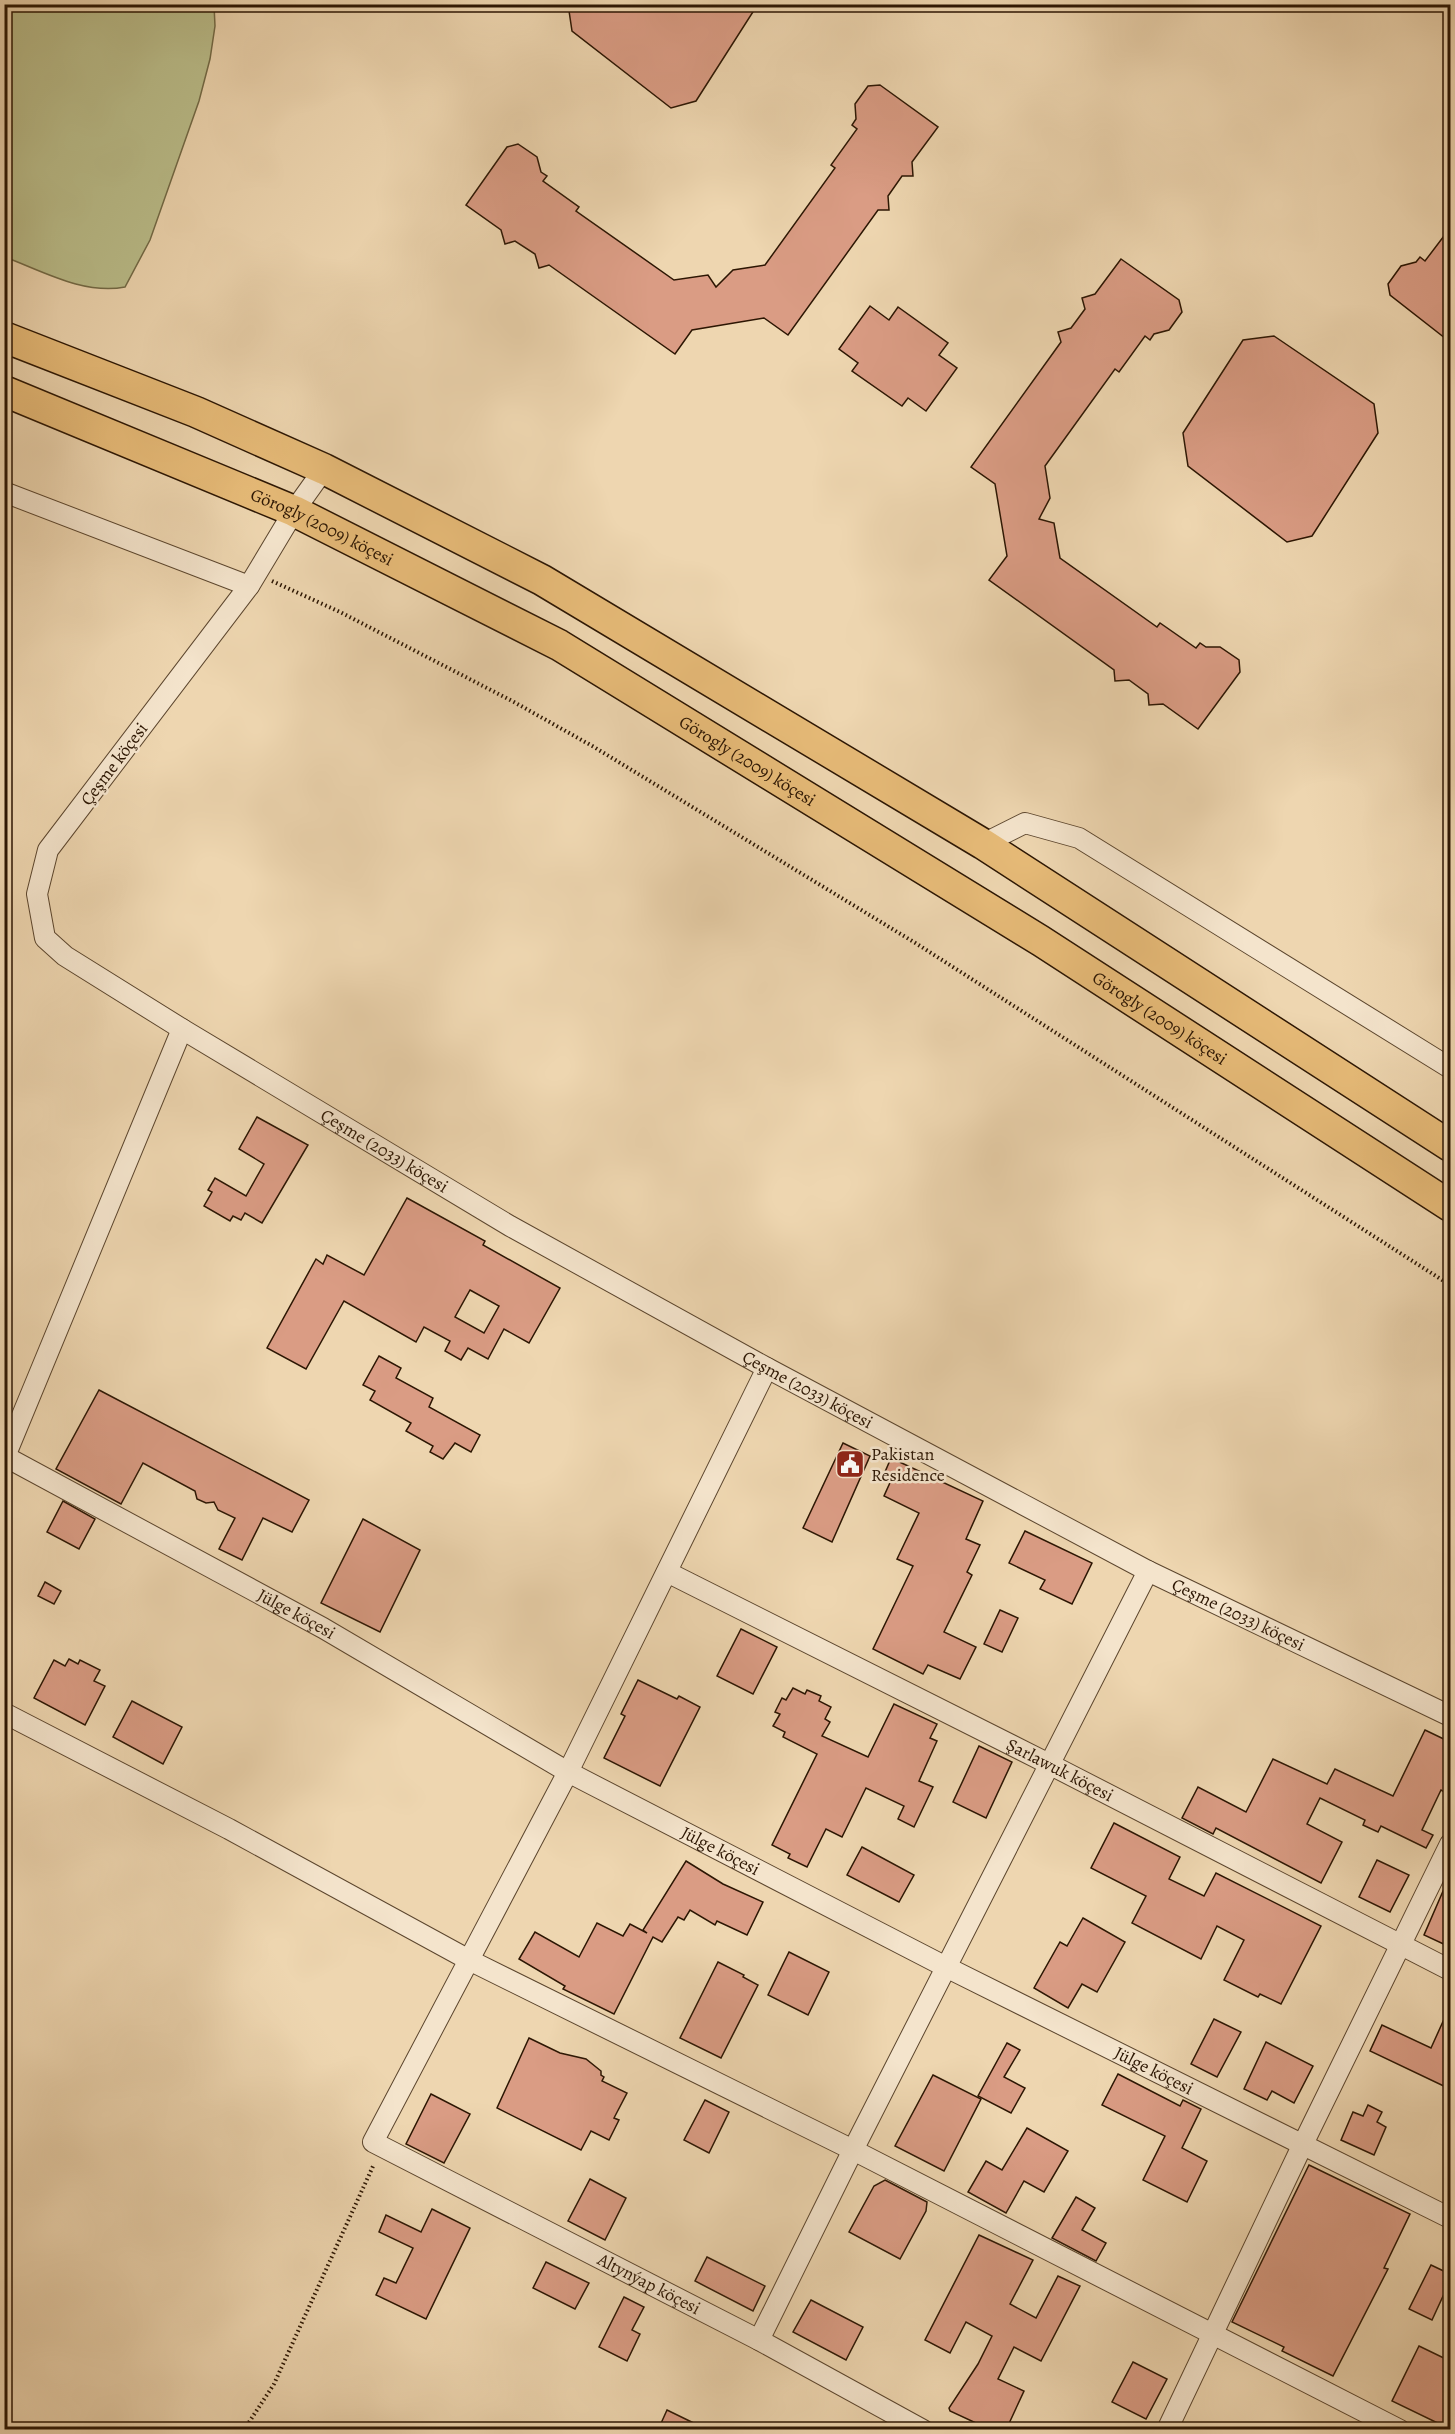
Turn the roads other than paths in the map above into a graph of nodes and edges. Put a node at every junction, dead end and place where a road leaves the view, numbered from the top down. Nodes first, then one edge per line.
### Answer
1 (4, 337) edge
2 (4, 391) edge
3 (324, 469) junction
4 (4, 492) edge
5 (294, 511) junction
6 (253, 580) junction
7 (984, 844) junction
8 (182, 1029) junction
9 (1450, 1068) edge
10 (1450, 1146) edge
11 (1450, 1206) edge
12 (767, 1368) junction
13 (5, 1458) edge
14 (1148, 1570) junction
15 (667, 1572) junction
16 (4, 1713) edge
17 (1450, 1716) edge
18 (1049, 1764) junction
19 (568, 1772) junction
20 (1450, 1844) edge
21 (1401, 1946) junction
22 (469, 1960) junction
23 (946, 1967) junction
24 (1450, 1970) edge
25 (1302, 2146) junction
26 (853, 2150) junction
27 (1450, 2218) edge
28 (1212, 2335) junction
29 (759, 2340) junction
30 (923, 2430) edge
31 (1167, 2430) edge
32 (1400, 2430) edge

1 - 3 main road
2 - 5 main road, Görogly (2009) köçesi
3 - 5 street, Çeşme köçesi
3 - 7 main road
4 - 6 street
5 - 6 street, Çeşme köçesi
5 - 11 main road, Görogly (2009) köçesi
6 - 8 street, Çeşme köçesi
7 - 9 street
7 - 10 main road
8 - 12 street, Çeşme (2033) köçesi
8 - 13 street
12 - 14 street, Çeşme (2033) köçesi
12 - 15 street
13 - 19 street, Jülge köçesi
14 - 17 street, Çeşme (2033) köçesi
14 - 18 street
15 - 18 street, Şarlawuk köçesi
15 - 19 street
16 - 22 street
18 - 21 street, Şarlawuk köçesi
18 - 23 street
19 - 22 street
19 - 23 street, Jülge köçesi
20 - 21 street
21 - 24 street, Şarlawuk köçesi
21 - 25 street
22 - 26 street
22 - 29 street, Altynýap köçesi
23 - 25 street, Jülge köçesi
23 - 26 street
25 - 27 street, Jülge köçesi
25 - 28 street
26 - 28 street
26 - 29 street
28 - 31 street
28 - 32 street
29 - 30 street, Altynýap köçesi

